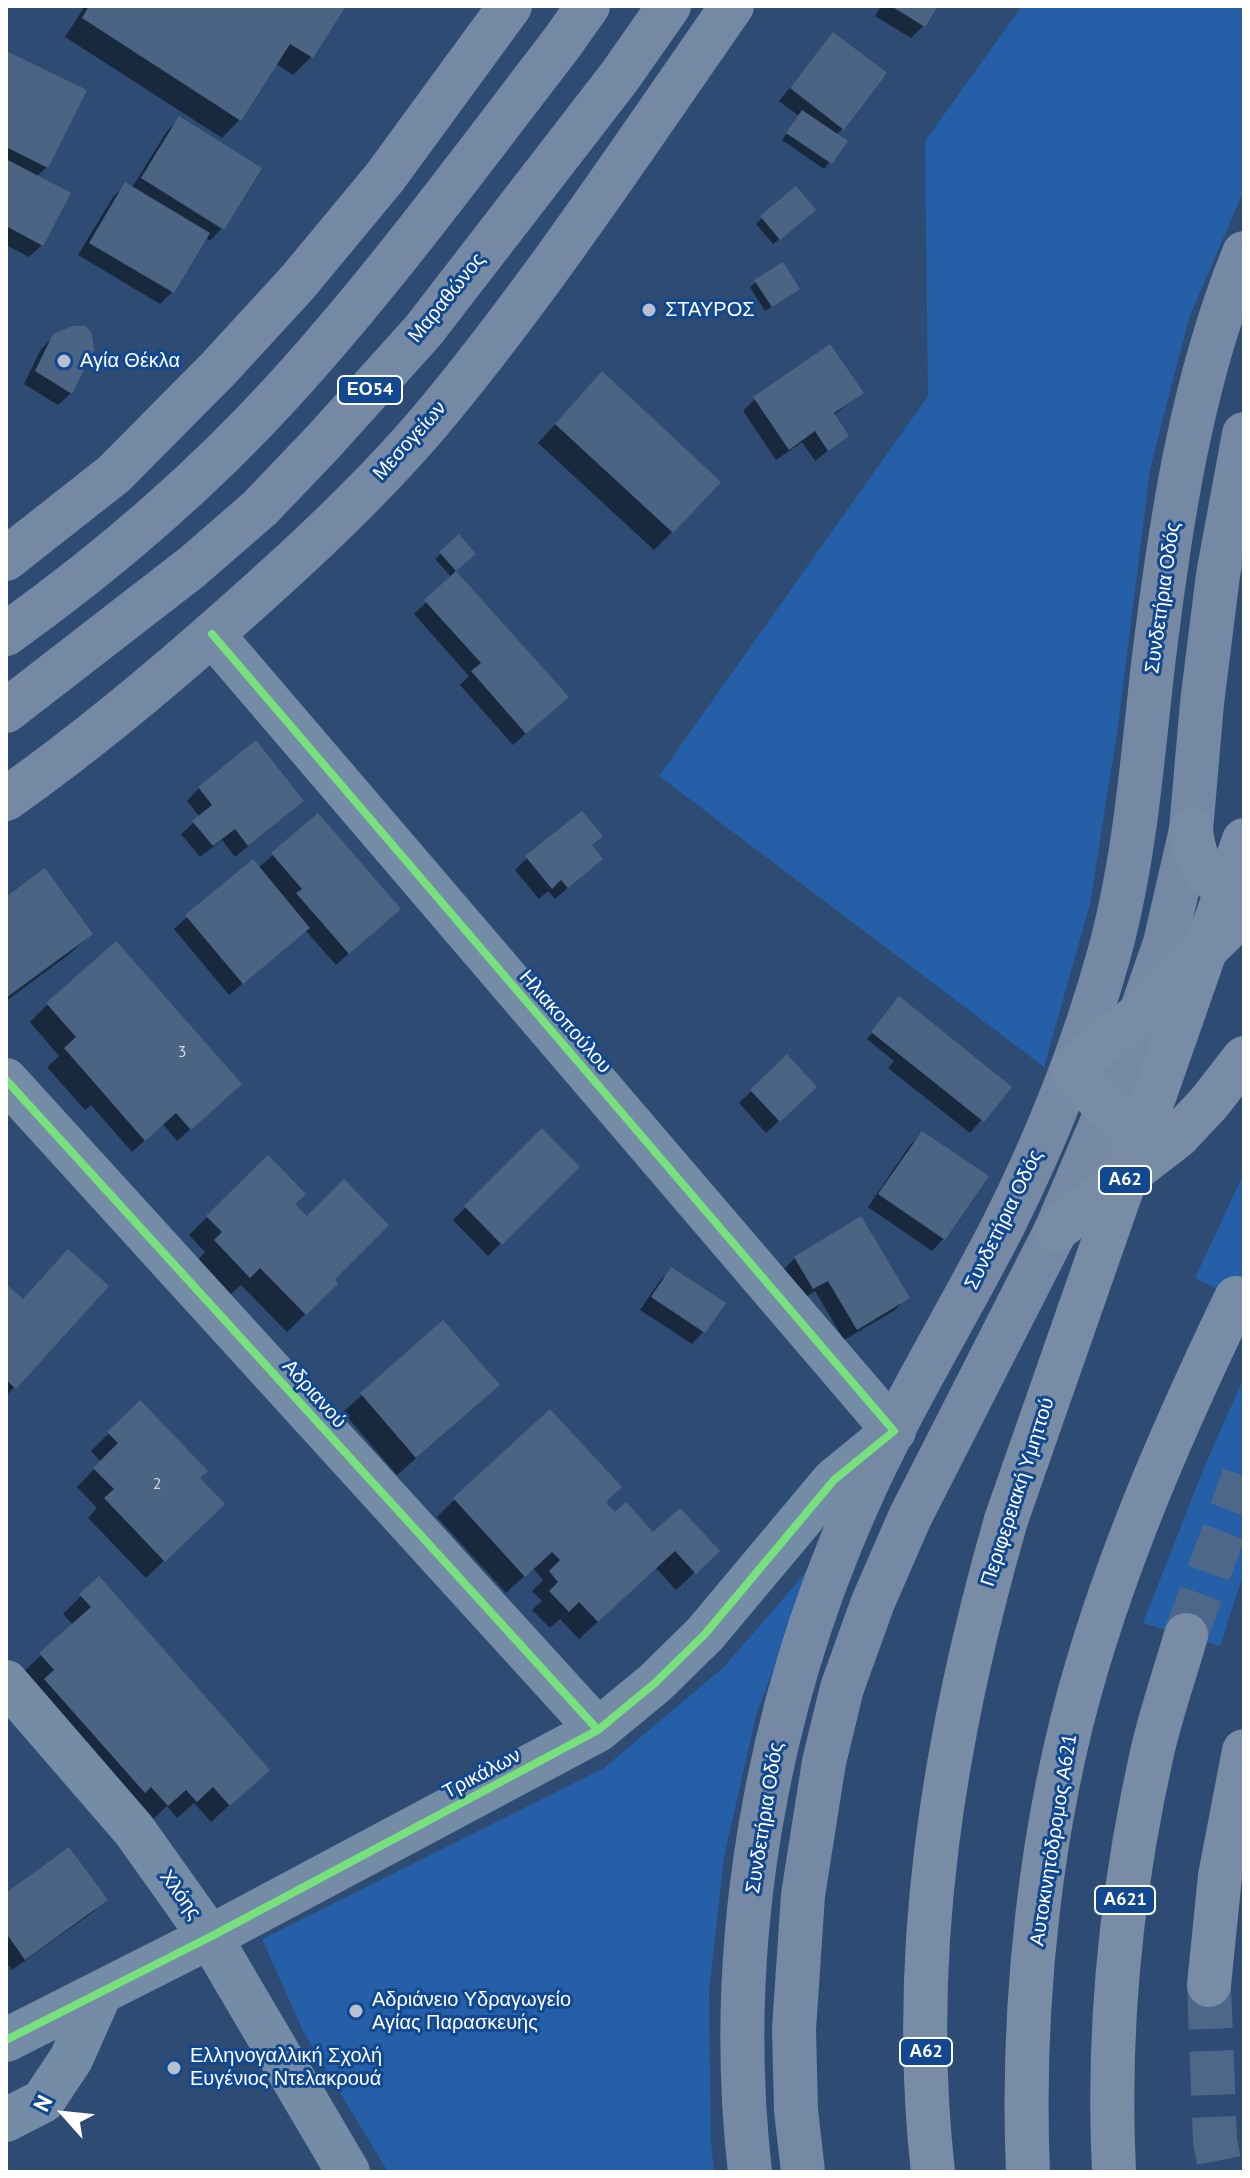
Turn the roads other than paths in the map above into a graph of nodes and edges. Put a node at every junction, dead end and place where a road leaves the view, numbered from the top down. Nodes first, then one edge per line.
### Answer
1 (510, 6) edge
2 (588, 6) edge
3 (669, 6) edge
4 (732, 6) edge
5 (1244, 253) edge
6 (1244, 434) edge
7 (6, 559) edge
8 (6, 634) edge
9 (212, 634) junction
10 (6, 711) edge
11 (6, 799) edge
12 (1191, 830) junction
13 (1244, 840) edge
14 (1244, 886) edge
15 (1244, 912) edge
16 (1142, 1012) junction
17 (1244, 1058) edge
18 (1073, 1068) junction
19 (6, 1080) edge
20 (1107, 1110) junction
21 (1178, 1136) junction
22 (1056, 1230) junction
23 (1236, 1298) dead end
24 (894, 1431) junction
25 (1186, 1635) tunnel mouth
26 (6, 1682) edge
27 (598, 1730) junction
28 (1244, 1751) edge
29 (210, 1937) junction
30 (1209, 1985) tunnel mouth
31 (100, 1994) junction
32 (6, 2040) edge
33 (6, 2120) edge
34 (348, 2172) edge
35 (750, 2172) edge
36 (803, 2172) edge
37 (933, 2172) edge
38 (1028, 2172) edge
39 (1114, 2172) edge

1 - 7 main road
2 - 8 main road
3 - 10 main road, Μαραθώνος / ΕΟ54
4 - 9 main road, Μεσογείων
5 - 18 main road, Συνδετήρια Οδός
6 - 12 main road
9 - 11 main road, Μεσογείων
9 - 24 street, Ηλιακοπούλου
12 - 14 highway
12 - 16 main road
13 - 37 highway, Περιφερειακή Υμηττού / Α62, bridge
15 - 16 highway
16 - 18 highway
16 - 20 main road
17 - 21 highway
18 - 20 highway
18 - 24 main road, Συνδετήρια Οδός
19 - 27 street, Αδριανού
20 - 21 highway
20 - 22 main road
21 - 22 highway
22 - 36 main road
23 - 38 highway, Αυτοκινητόδρομος Α621
24 - 27 street, Τρικάλων
24 - 35 main road, Συνδετήρια Οδός
25 - 39 highway, Α621
26 - 29 street, Χλόης
27 - 29 street, Τρικάλων
28 - 30 highway
29 - 31 street, Τρικάλων
29 - 34 street, Χλόης
31 - 32 street, Τρικάλων
31 - 33 street

